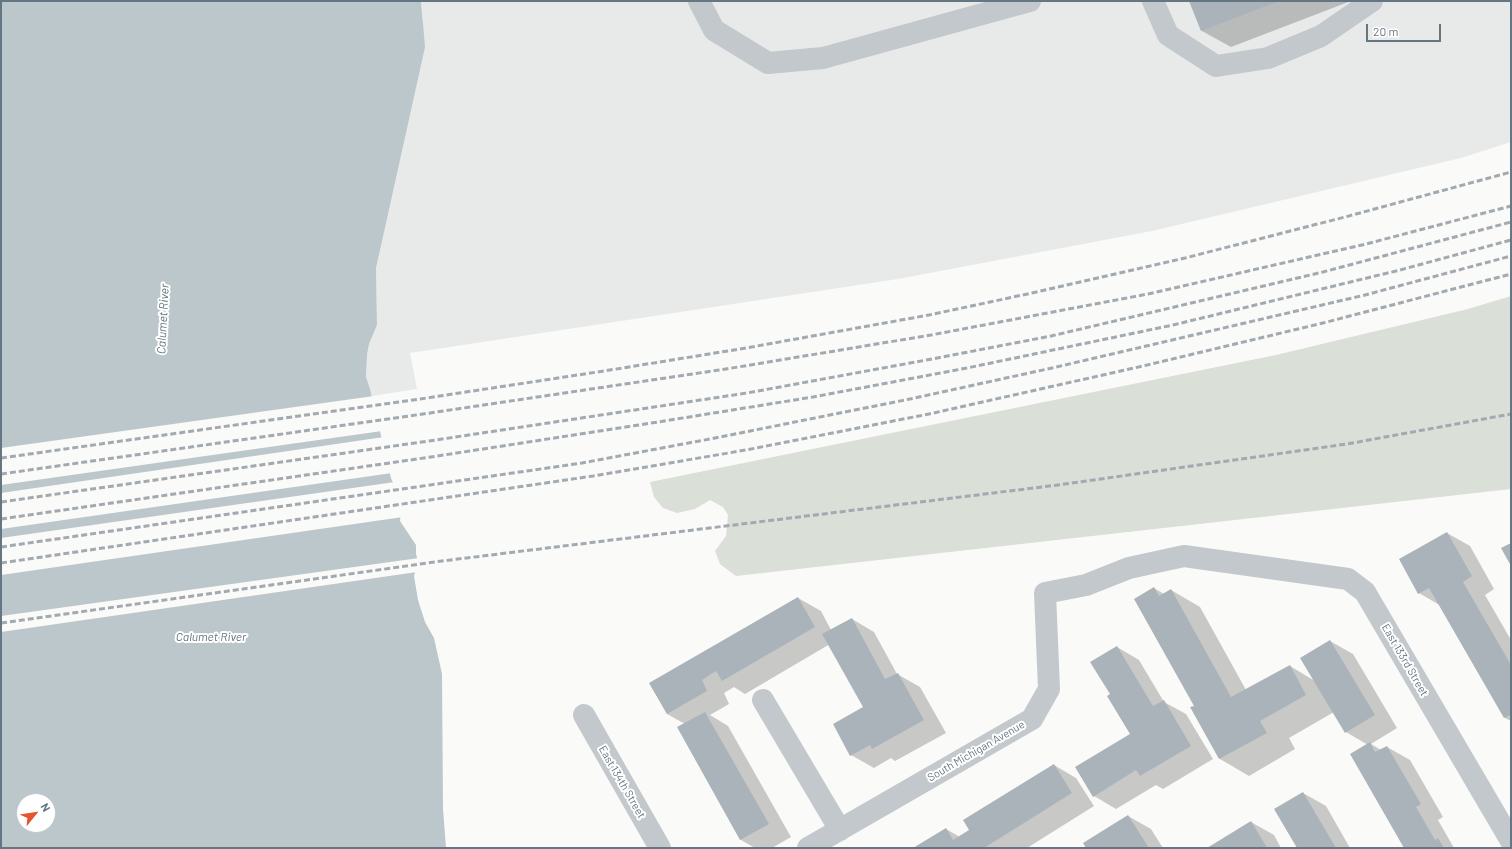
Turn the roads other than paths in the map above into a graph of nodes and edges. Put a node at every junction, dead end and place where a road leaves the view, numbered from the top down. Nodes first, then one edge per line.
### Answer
1 (698, 1) edge
2 (1030, 1) edge
3 (1153, 1) edge
4 (1372, 1) edge
5 (1045, 593) joint
6 (763, 700) dead end
7 (584, 715) dead end
8 (840, 830) junction
9 (1511, 841) edge
10 (660, 848) edge
11 (808, 848) edge

1 - 2 street
3 - 4 street
5 - 8 street, South Michigan Avenue
5 - 9 street, East 133rd Street
6 - 8 street
7 - 10 street, East 134th Street
8 - 11 street, South Michigan Avenue

